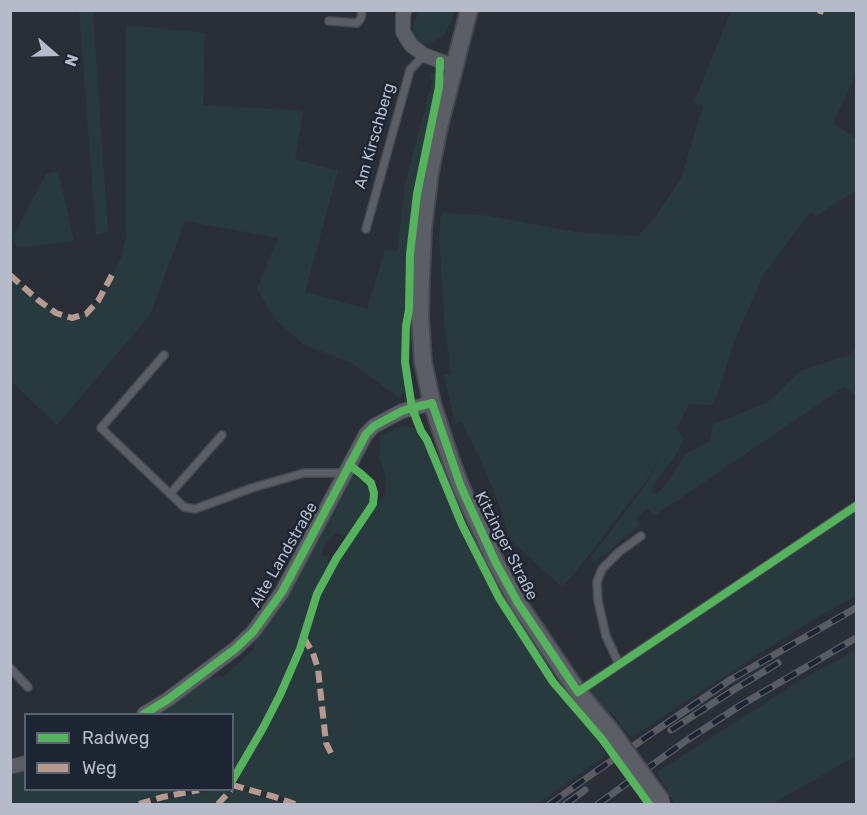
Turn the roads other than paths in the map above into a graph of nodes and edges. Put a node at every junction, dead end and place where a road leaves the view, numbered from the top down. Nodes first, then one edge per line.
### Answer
1 (362, 10) edge
2 (405, 10) edge
3 (469, 10) edge
4 (329, 21) dead end
5 (424, 56) junction
6 (454, 66) junction
7 (366, 229) dead end
8 (164, 355) dead end
9 (432, 403) junction
10 (222, 435) dead end
11 (345, 473) junction
12 (170, 494) junction
13 (856, 506) edge
14 (641, 536) dead end
15 (619, 664) junction
16 (10, 668) edge
17 (28, 687) dead end
18 (578, 692) junction
19 (146, 713) edge
20 (662, 803) edge

1 - 4 lane
2 - 5 street
3 - 6 street, Kitzinger Straße
5 - 6 street
5 - 7 lane, Am Kirschberg
6 - 9 street, Kitzinger Straße
8 - 12 lane
9 - 11 street, Alte Landstraße
9 - 18 street, Kitzinger Straße
10 - 12 lane
11 - 12 lane
11 - 19 street, Alte Landstraße
13 - 15 lane
14 - 15 lane
15 - 18 lane
16 - 17 lane
18 - 20 street, Kitzinger Straße, bridge

